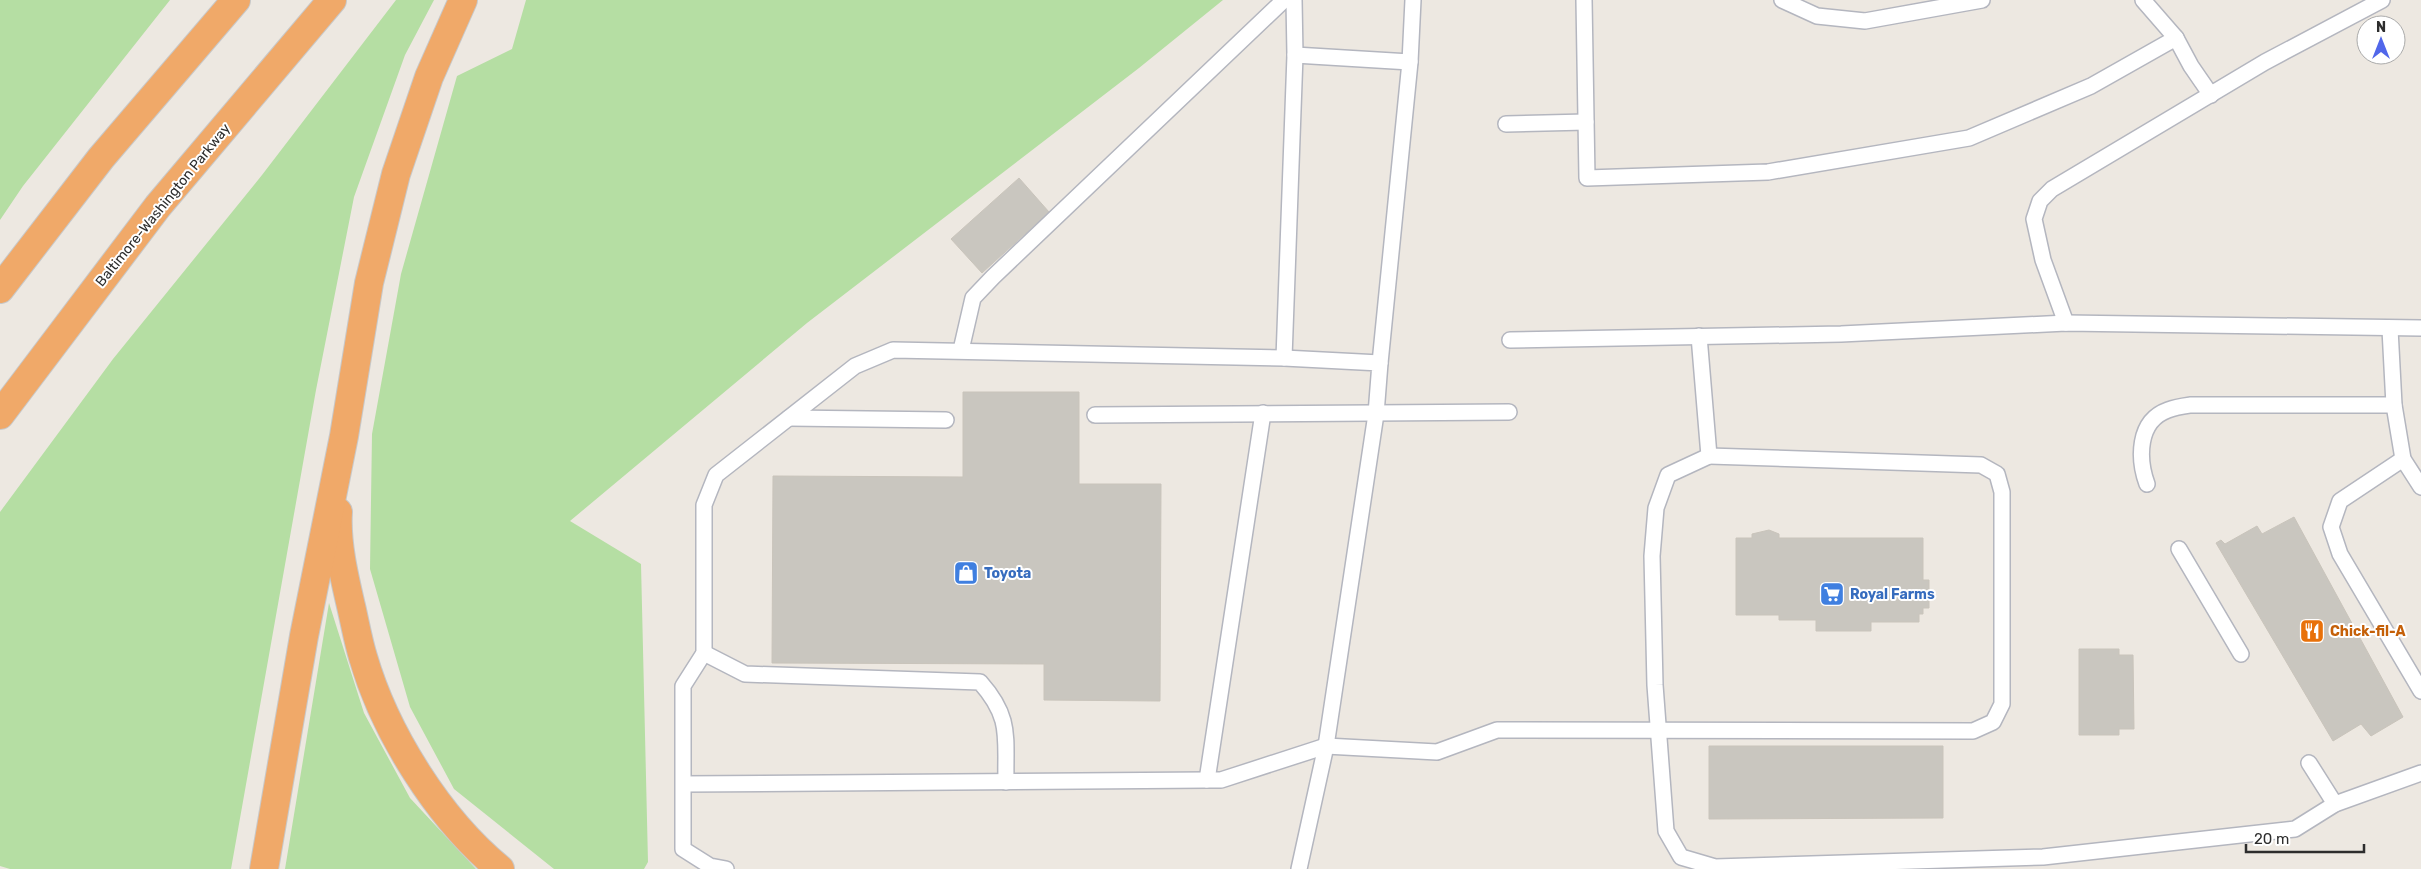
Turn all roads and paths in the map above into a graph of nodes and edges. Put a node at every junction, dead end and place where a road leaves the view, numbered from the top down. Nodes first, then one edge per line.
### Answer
1 (236, 0) edge
2 (332, 0) edge
3 (463, 0) edge
4 (1284, 0) edge
5 (1294, 0) edge
6 (1413, 0) edge
7 (1584, 0) edge
8 (1782, 0) edge
9 (1982, 0) edge
10 (2143, 0) edge
11 (2382, 0) edge
12 (2176, 38) junction
13 (1295, 55) junction
14 (1410, 62) junction
15 (2211, 95) junction
16 (1586, 122) junction
17 (1506, 124) dead end
18 (0, 289) edge
19 (2066, 323) junction
20 (2421, 328) edge
21 (2390, 329) junction
22 (1699, 336) junction
23 (1510, 340) dead end
24 (962, 350) junction
25 (1284, 358) junction
26 (1380, 363) junction
27 (2394, 405) junction
28 (1509, 412) dead end
29 (1263, 413) junction
30 (1095, 414) dead end
31 (1376, 414) junction
32 (0, 415) edge
33 (789, 418) junction
34 (946, 420) dead end
35 (344, 436) junction
36 (1709, 456) junction
37 (2404, 459) junction
38 (2147, 484) dead end
39 (2421, 487) edge
40 (2179, 549) dead end
41 (704, 653) junction
42 (2241, 654) dead end
43 (2421, 691) edge
44 (1658, 732) junction
45 (1326, 746) junction
46 (2309, 763) dead end
47 (2421, 773) edge
48 (1208, 780) junction
49 (1006, 782) junction
50 (684, 784) junction
51 (2335, 804) junction
52 (264, 869) edge
53 (500, 869) edge
54 (726, 869) edge
55 (1299, 869) edge

1 - 18 highway
2 - 32 highway, Baltimore-Washington Parkway
3 - 35 highway
4 - 24 lane
5 - 13 lane
6 - 14 lane
7 - 16 lane
8 - 9 lane
10 - 12 lane
11 - 15 lane
12 - 15 lane
12 - 16 lane
13 - 14 lane
13 - 25 lane
14 - 26 lane
15 - 19 lane
16 - 17 lane
19 - 21 lane
19 - 22 lane
20 - 21 lane
21 - 27 lane
22 - 23 lane
22 - 36 lane
24 - 25 lane
24 - 33 lane
25 - 26 lane
26 - 31 lane
27 - 37 lane
27 - 38 lane
28 - 31 lane
29 - 30 lane
29 - 31 lane
29 - 48 lane
31 - 45 lane
33 - 34 lane
33 - 41 lane
35 - 52 highway
35 - 53 highway
36 - 44 lane
36 - 44 lane
37 - 39 lane
37 - 43 lane
40 - 42 lane
41 - 49 lane
41 - 50 lane
44 - 45 lane
44 - 51 lane
45 - 48 lane
45 - 55 lane
46 - 51 lane
47 - 51 lane
48 - 49 lane
49 - 50 lane
50 - 54 lane

